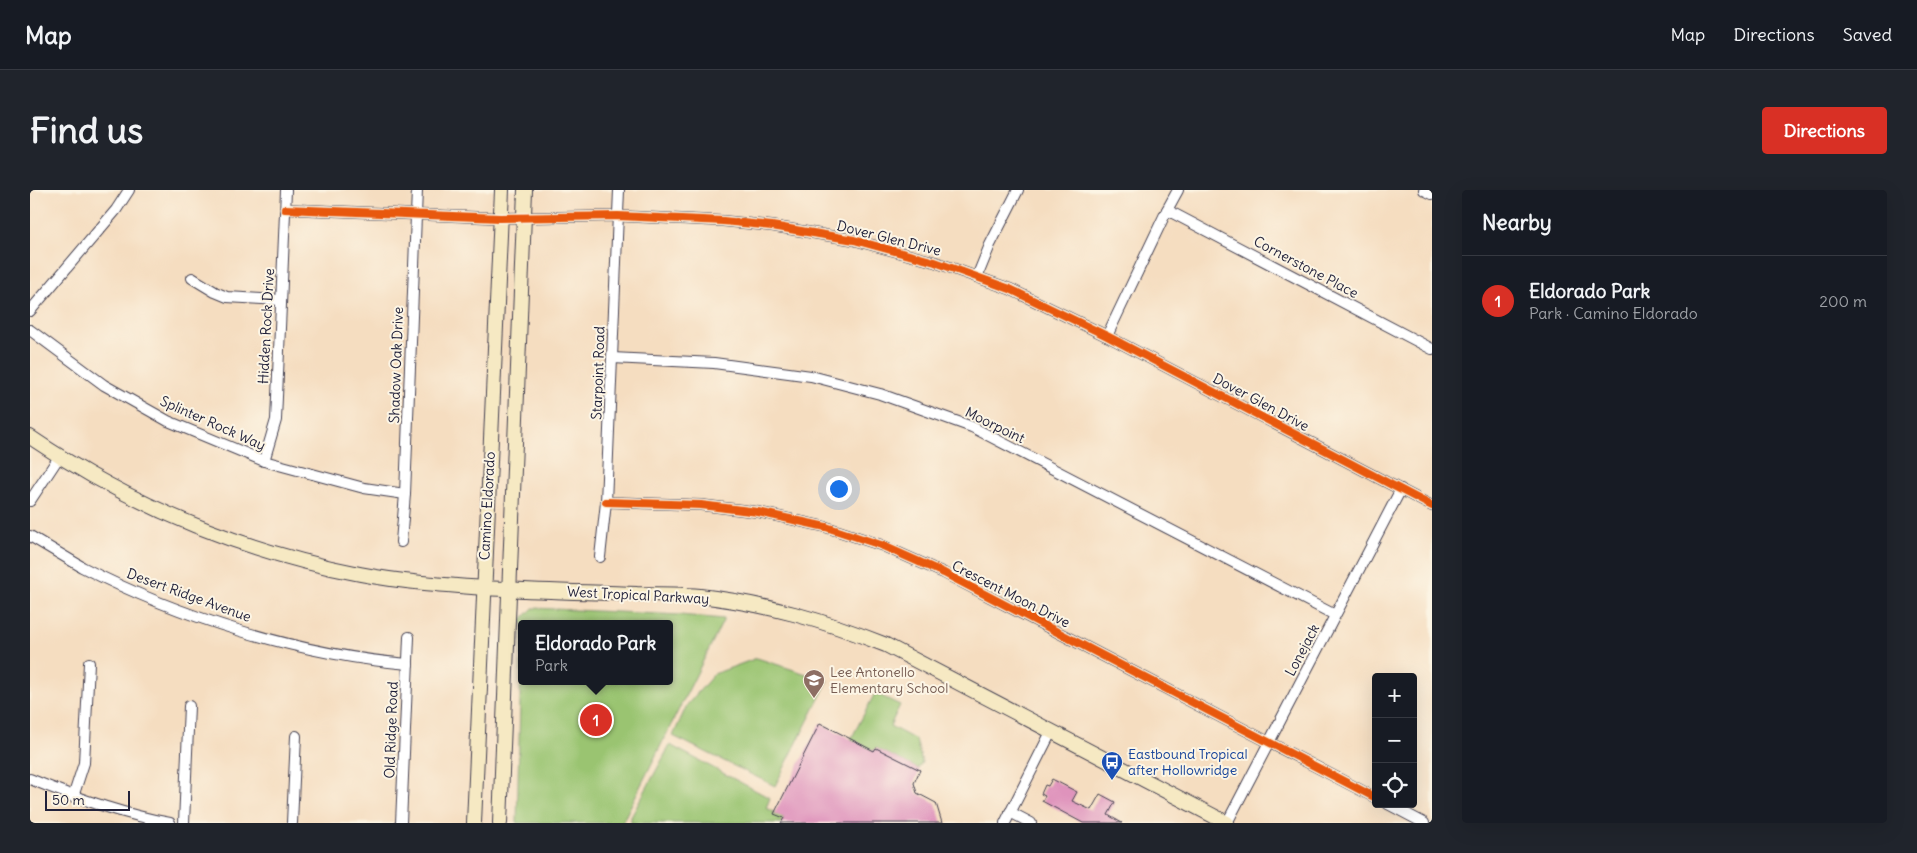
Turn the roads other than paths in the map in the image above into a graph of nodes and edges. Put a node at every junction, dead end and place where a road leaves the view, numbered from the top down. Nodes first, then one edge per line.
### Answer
1 (129, 190) edge
2 (286, 190) edge
3 (418, 190) edge
4 (502, 190) edge
5 (525, 190) edge
6 (619, 190) edge
7 (1018, 190) edge
8 (1178, 190) edge
9 (1424, 190) edge
10 (1432, 194) edge
11 (285, 209) junction
12 (1167, 210) junction
13 (416, 215) junction
14 (618, 216) junction
15 (500, 218) junction
16 (524, 218) junction
17 (977, 277) junction
18 (192, 278) dead end
19 (281, 300) junction
20 (30, 311) edge
21 (30, 330) edge
22 (1107, 336) junction
23 (1432, 349) edge
24 (612, 358) junction
25 (30, 437) edge
26 (59, 457) junction
27 (264, 462) junction
28 (1401, 489) junction
29 (405, 494) junction
30 (30, 502) edge
31 (606, 502) junction
32 (1432, 506) edge
33 (30, 536) edge
34 (401, 542) dead end
35 (600, 557) dead end
36 (484, 588) junction
37 (509, 589) junction
38 (1335, 615) junction
39 (409, 637) dead end
40 (89, 663) dead end
41 (408, 664) junction
42 (189, 706) dead end
43 (1051, 732) junction
44 (296, 736) dead end
45 (1269, 742) junction
46 (30, 779) edge
47 (1372, 796) edge
48 (73, 797) junction
49 (1396, 808) edge
50 (1010, 812) junction
51 (170, 823) edge
52 (184, 823) edge
53 (292, 823) edge
54 (401, 823) edge
55 (474, 823) edge
56 (500, 823) edge
57 (1005, 823) edge
58 (1031, 823) edge
59 (1227, 823) edge
60 (1424, 823) edge

1 - 20 street
2 - 11 street, Hidden Rock Drive
3 - 13 street, Shadow Oak Drive
4 - 15 main road, Camino Eldorado
5 - 16 main road, Camino Eldorado
6 - 14 street, Starpoint Road
7 - 17 street
8 - 12 street
9 - 10 street
11 - 13 street, Dover Glen Drive
11 - 19 street, Hidden Rock Drive
12 - 22 street
12 - 23 street, Cornerstone Place
13 - 15 street, Dover Glen Drive
13 - 29 street, Shadow Oak Drive
14 - 16 street, Dover Glen Drive
14 - 17 street, Dover Glen Drive
14 - 24 street, Starpoint Road
15 - 16 street, Dover Glen Drive
15 - 36 main road, Camino Eldorado
16 - 37 main road, Camino Eldorado
17 - 22 street, Dover Glen Drive
18 - 19 street
19 - 27 street, Hidden Rock Drive
21 - 27 street, Splinter Rock Way
22 - 28 street, Dover Glen Drive
24 - 31 street, Starpoint Road
24 - 38 street, Moorpoint
25 - 26 main road, West Tropical Parkway
26 - 30 street
26 - 36 main road, West Tropical Parkway
27 - 29 street, Splinter Rock Way
28 - 32 street, Dover Glen Drive
28 - 38 street, Lonejack
29 - 34 street, Shadow Oak Drive
31 - 35 street, Starpoint Road
31 - 45 street, Crescent Moon Drive
33 - 41 street, Desert Ridge Avenue
36 - 37 main road, West Tropical Parkway
36 - 55 main road, Camino Eldorado
37 - 43 main road, West Tropical Parkway
37 - 56 main road, Camino Eldorado
38 - 45 street, Lonejack
39 - 41 street, Old Ridge Road
40 - 48 street
41 - 54 street, Old Ridge Road
42 - 52 street
43 - 50 street
43 - 59 main road, West Tropical Parkway
44 - 53 street
45 - 47 street, Crescent Moon Drive
45 - 59 street, Lonejack
46 - 48 street
48 - 51 street
49 - 60 street
50 - 57 street
50 - 58 street

